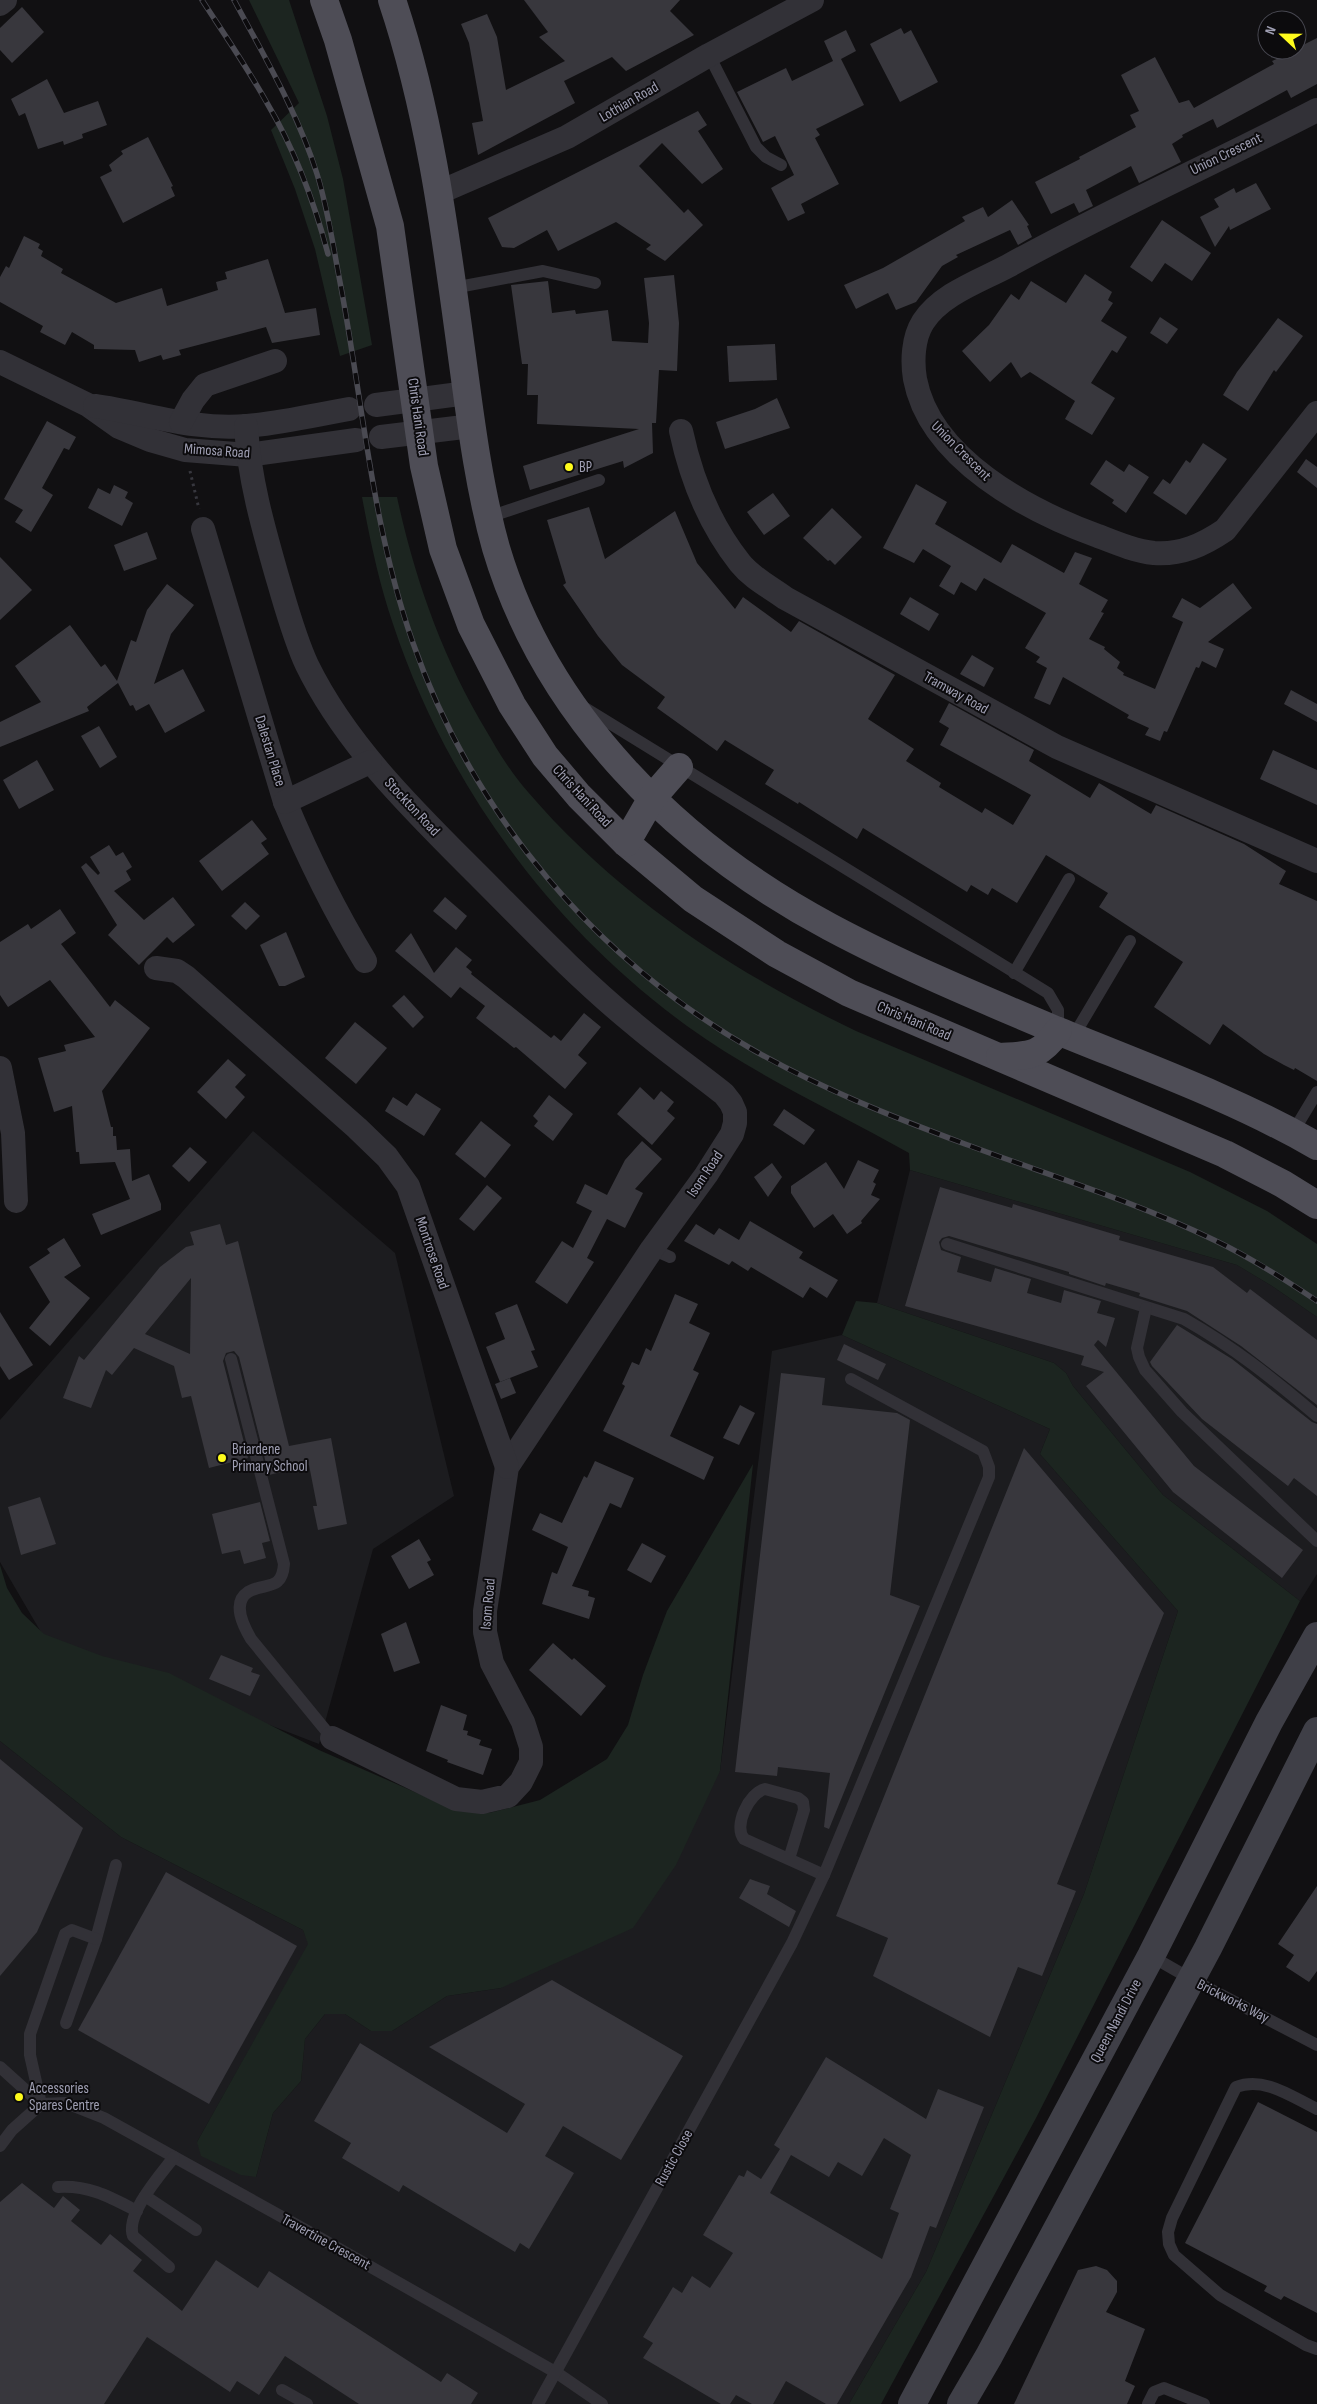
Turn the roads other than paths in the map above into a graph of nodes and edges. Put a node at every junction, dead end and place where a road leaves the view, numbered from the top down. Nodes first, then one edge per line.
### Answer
1 (5, 0) edge
2 (324, 0) edge
3 (392, 0) edge
4 (812, 0) edge
5 (0, 4) edge
6 (709, 56) junction
7 (1317, 110) edge
8 (781, 165) dead end
9 (440, 192) junction
10 (596, 283) dead end
11 (453, 288) junction
12 (275, 361) dead end
13 (0, 362) edge
14 (467, 393) junction
15 (415, 399) junction
16 (88, 405) junction
17 (376, 405) dead end
18 (349, 409) dead end
19 (1317, 414) edge
20 (181, 422) junction
21 (246, 426) junction
22 (472, 426) junction
23 (681, 431) dead end
24 (419, 432) junction
25 (381, 437) dead end
26 (356, 440) dead end
27 (248, 455) junction
28 (599, 480) dead end
29 (489, 517) junction
30 (203, 529) road end
31 (564, 694) junction
32 (370, 762) junction
33 (679, 767) junction
34 (652, 798) junction
35 (285, 802) junction
36 (626, 843) junction
37 (1317, 861) edge
38 (1069, 879) dead end
39 (1130, 941) dead end
40 (365, 961) dead end
41 (156, 968) dead end
42 (1014, 973) junction
43 (1066, 1034) junction
44 (1000, 1058) junction
45 (0, 1068) edge
46 (1317, 1092) edge
47 (724, 1094) joint
48 (1293, 1132) junction
49 (1317, 1146) edge
50 (16, 1201) dead end
51 (1317, 1205) edge
52 (947, 1244) dead end
53 (1146, 1308) junction
54 (231, 1359) dead end
55 (852, 1379) dead end
56 (1317, 1416) edge
57 (507, 1467) junction
58 (1317, 1541) edge
59 (1317, 1636) edge
60 (1317, 1731) edge
61 (332, 1738) joint
62 (789, 1859) junction
63 (116, 1865) dead end
64 (824, 1875) junction
65 (96, 1939) junction
66 (1151, 1956) junction
67 (1191, 1980) junction
68 (66, 2023) dead end
69 (1317, 2045) edge
70 (0, 2067) edge
71 (41, 2104) junction
72 (1317, 2109) edge
73 (6, 2131) edge
74 (0, 2146) edge
75 (174, 2157) junction
76 (58, 2187) dead end
77 (145, 2196) junction
78 (137, 2211) junction
79 (196, 2230) dead end
80 (169, 2266) dead end
81 (1317, 2349) edge
82 (557, 2373) junction
83 (282, 2390) dead end
84 (307, 2404) edge
85 (538, 2404) edge
86 (602, 2404) edge
87 (912, 2404) edge
88 (961, 2404) edge
89 (1148, 2404) edge
90 (1204, 2404) edge

1 - 5 street
2 - 15 main road, Chris Hani Road
3 - 9 main road
4 - 6 street, Lothian Road
6 - 8 lane
6 - 9 street, Lothian Road
7 - 19 street, Union Crescent
9 - 11 main road
10 - 11 lane
11 - 14 main road
12 - 20 street
13 - 16 street, Mimosa Road
14 - 15 street
14 - 22 main road
15 - 17 street
15 - 24 main road, Chris Hani Road
16 - 20 street, Mimosa Road
16 - 27 street, Mimosa Road
18 - 21 street, Mimosa Road
20 - 21 street, Mimosa Road
21 - 27 street, Stockton Road
22 - 24 street
22 - 29 main road
23 - 37 street, Tramway Road
24 - 25 street
24 - 36 main road, Chris Hani Road
26 - 27 street, Mimosa Road
27 - 32 street, Stockton Road
28 - 29 lane
29 - 31 main road
30 - 35 street, Dalestan Place
31 - 33 lane
31 - 34 main road
32 - 35 street
32 - 47 street, Stockton Road
33 - 34 main road
33 - 42 lane
34 - 36 main road
34 - 43 main road
35 - 40 street, Dalestan Place
36 - 44 main road, Chris Hani Road
38 - 42 lane
39 - 43 lane
41 - 57 street, Montrose Road
42 - 43 lane
43 - 44 main road
43 - 48 main road
44 - 51 main road, Chris Hani Road
45 - 50 street
46 - 48 lane
47 - 57 street, Isom Road
48 - 49 main road
52 - 53 lane
53 - 56 lane
53 - 58 lane
54 - 61 lane
55 - 64 lane, Rustic Close
57 - 61 street, Isom Road
59 - 66 main road, Queen Nandi Drive
60 - 67 main road
62 - 62 lane
62 - 64 lane
63 - 65 lane
64 - 82 lane, Rustic Close
65 - 68 lane
65 - 71 lane
66 - 67 lane, Brickworks Way
66 - 87 main road, Queen Nandi Drive
67 - 69 lane, Brickworks Way
67 - 88 main road
70 - 71 lane
71 - 73 lane
71 - 75 lane, Travertine Crescent
72 - 81 lane
73 - 74 lane
75 - 77 lane
75 - 82 lane, Travertine Crescent
76 - 78 lane
77 - 78 lane
77 - 79 lane
78 - 80 lane
82 - 85 lane, Rustic Close
82 - 86 lane, Travertine Crescent
83 - 84 lane
89 - 90 lane

